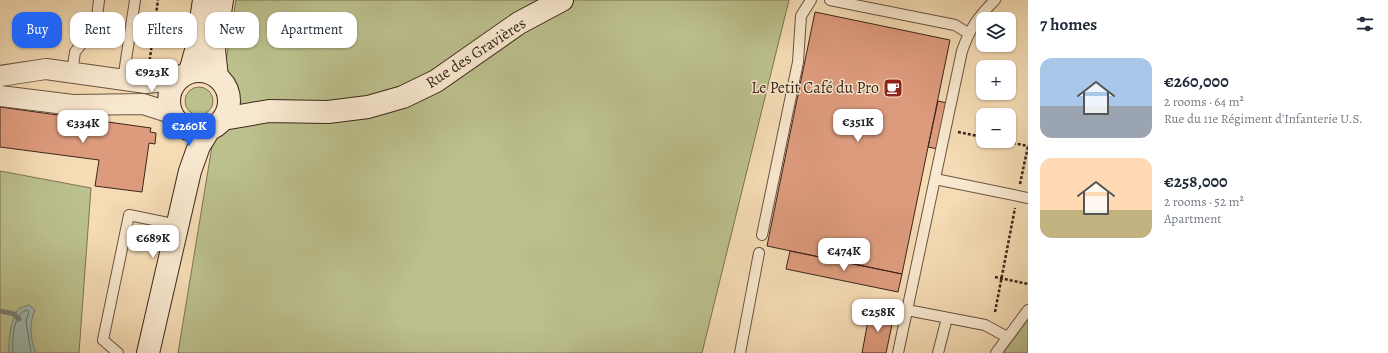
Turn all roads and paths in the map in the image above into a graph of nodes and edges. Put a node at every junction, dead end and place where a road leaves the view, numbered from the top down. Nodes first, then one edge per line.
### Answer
1 (99, 0) edge
2 (135, 0) edge
3 (158, 0) edge
4 (204, 0) edge
5 (222, 0) edge
6 (562, 0) edge
7 (812, 0) edge
8 (830, 0) edge
9 (995, 0) edge
10 (968, 33) junction
11 (46, 69) junction
12 (72, 73) junction
13 (0, 76) edge
14 (183, 76) junction
15 (123, 80) junction
16 (146, 83) junction
17 (221, 83) junction
18 (0, 96) edge
19 (41, 101) junction
20 (268, 111) junction
21 (176, 120) junction
22 (217, 124) junction
23 (946, 130) junction
24 (976, 136) edge
25 (1016, 144) edge
26 (1028, 146) edge
27 (190, 172) junction
28 (935, 179) junction
29 (1023, 197) edge
30 (178, 225) junction
31 (762, 235) dead end
32 (759, 254) dead end
33 (995, 277) dead end
34 (1001, 278) junction
35 (1028, 284) edge
36 (907, 310) junction
37 (1028, 310) edge
38 (994, 312) dead end
39 (947, 318) junction
40 (1007, 337) junction
41 (118, 353) edge
42 (148, 353) edge
43 (740, 353) edge
44 (898, 353) edge
45 (938, 353) edge
46 (996, 353) edge

1 - 12 lane
2 - 15 lane
3 - 16 path
4 - 14 main road
5 - 17 main road
6 - 20 main road, Rue des Gravières
7 - 31 lane
8 - 10 lane
9 - 10 lane
10 - 23 lane
11 - 12 street
11 - 13 street
11 - 19 street
12 - 15 street
14 - 16 street
14 - 17 main road
14 - 21 main road
15 - 16 street
17 - 20 main road, Rue des Gravières
17 - 22 main road
18 - 19 street
19 - 21 street
20 - 22 main road, Rue des Gravières
21 - 22 main road
21 - 27 main road
22 - 27 main road
23 - 24 path
23 - 28 lane
25 - 26 path
26 - 29 path
27 - 30 main road
28 - 29 lane
28 - 36 lane
29 - 34 path
30 - 41 lane
30 - 42 main road
32 - 43 lane
33 - 34 path
34 - 35 path
34 - 38 path
36 - 39 lane
36 - 44 lane
37 - 40 lane
39 - 40 lane
39 - 45 lane
40 - 46 lane

